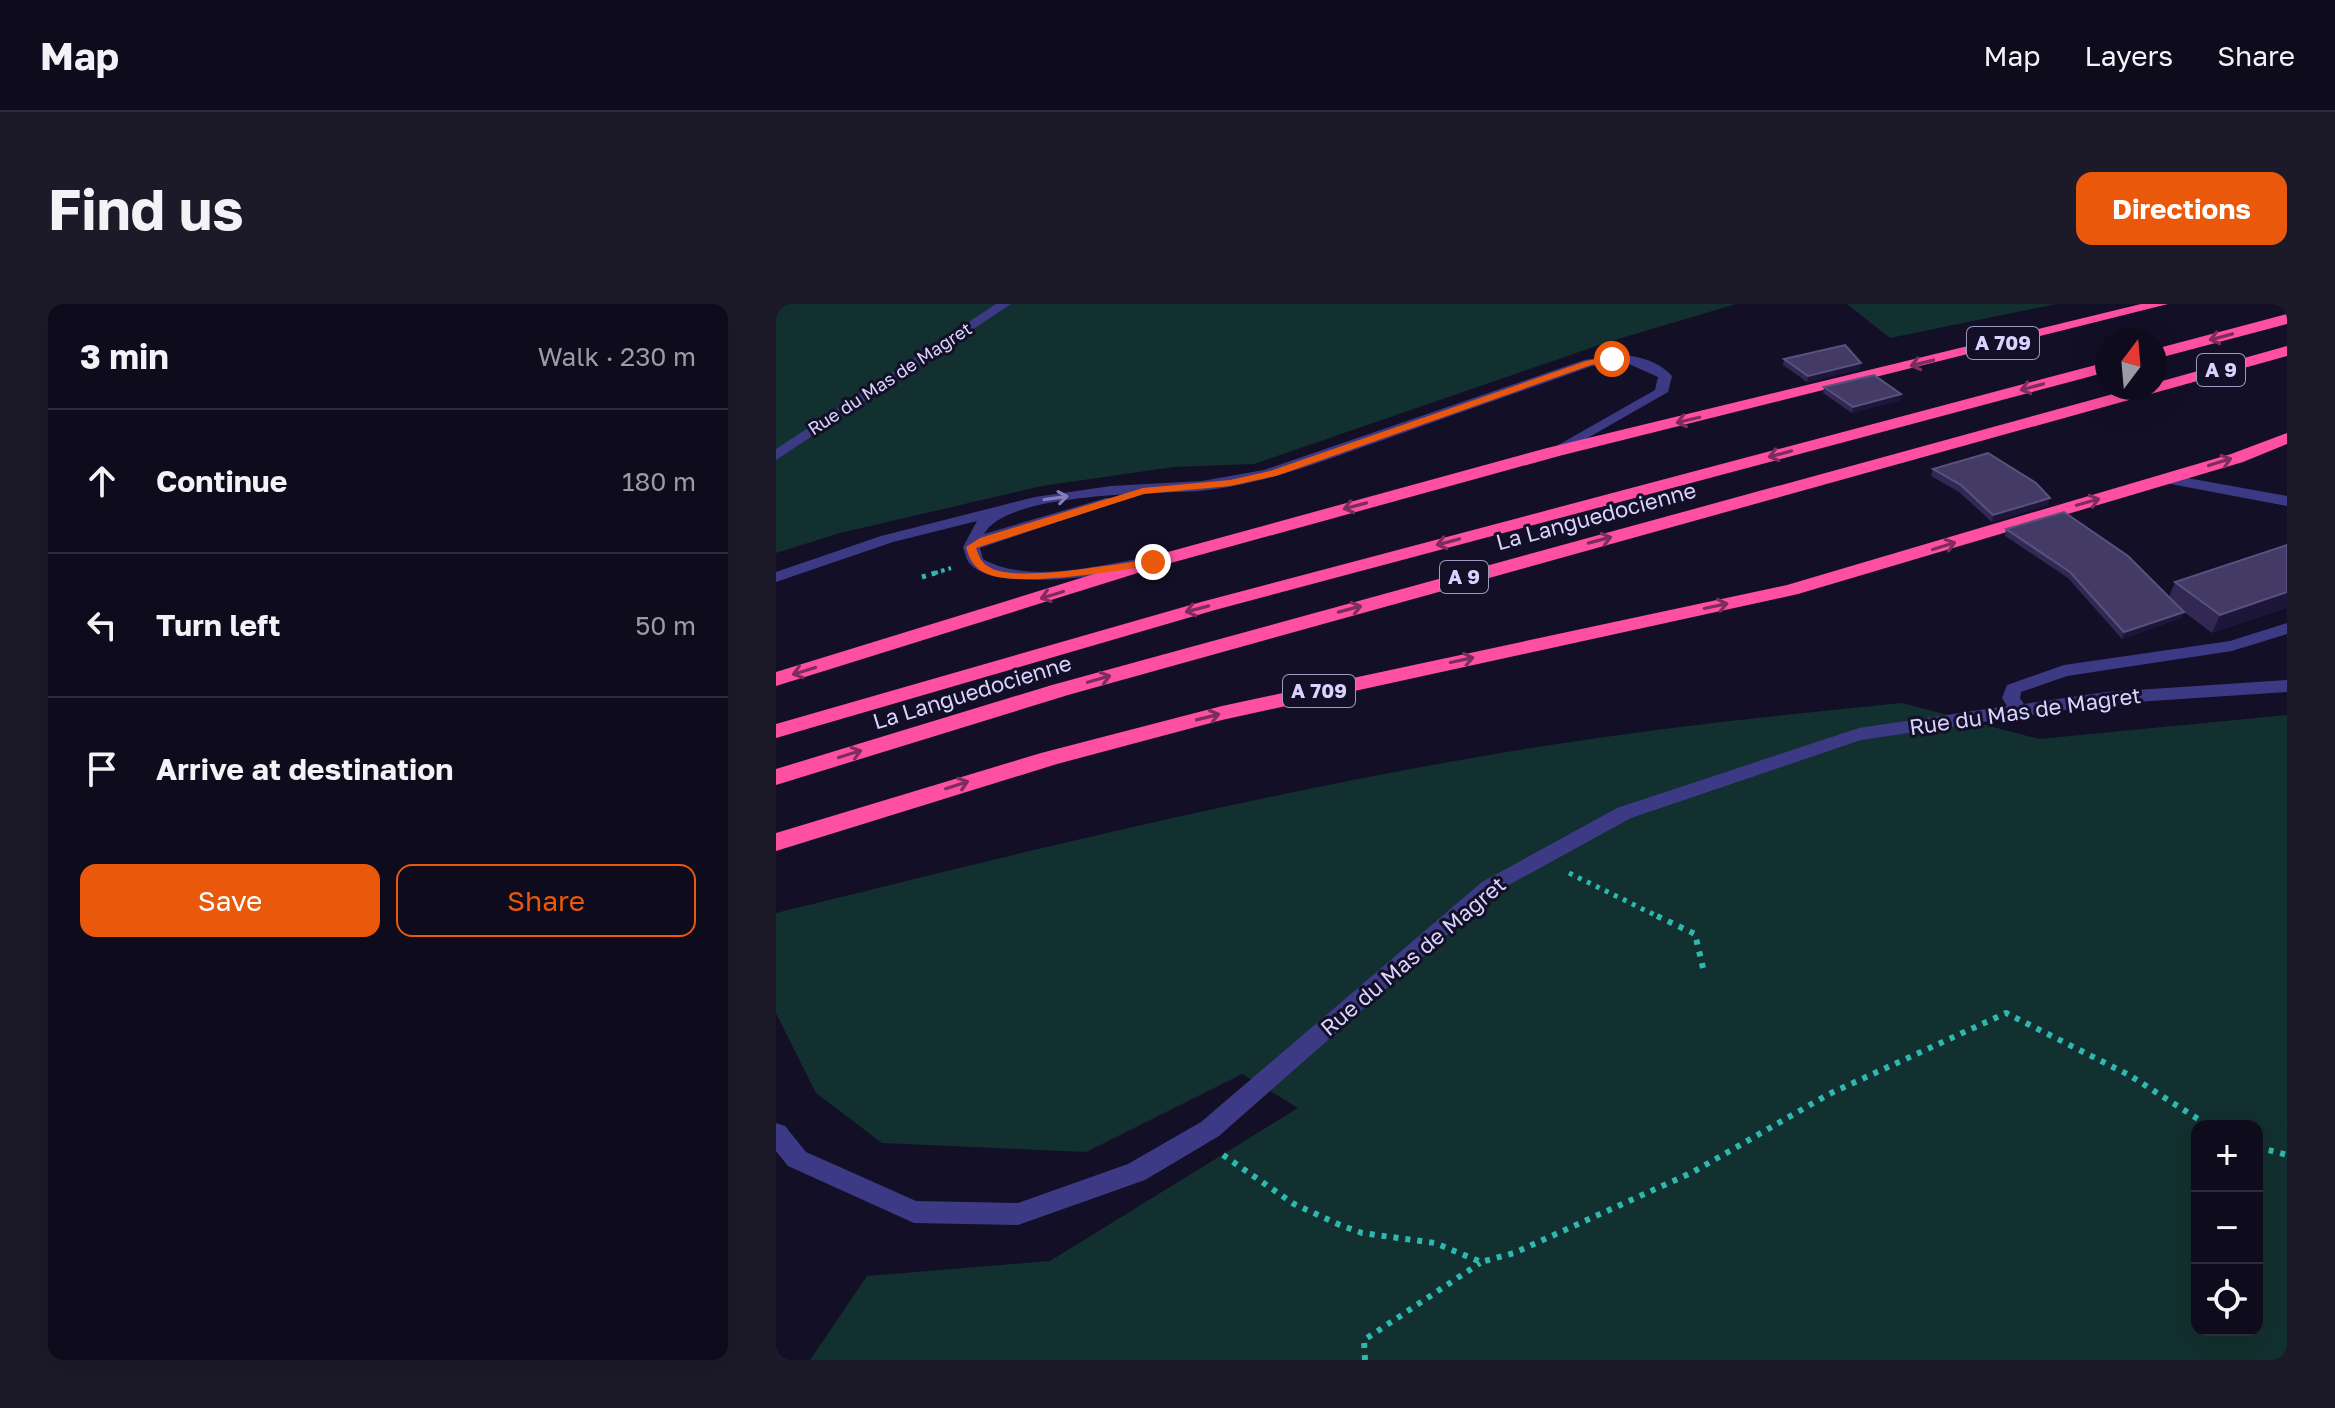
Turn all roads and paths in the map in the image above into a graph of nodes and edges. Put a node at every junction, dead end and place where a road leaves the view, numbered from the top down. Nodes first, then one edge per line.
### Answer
1 (1005, 304) edge
2 (2160, 304) edge
3 (2287, 319) edge
4 (2167, 351) edge
5 (2287, 351) edge
6 (2095, 370) edge
7 (2167, 385) edge
8 (2111, 400) edge
9 (2287, 438) edge
10 (1553, 452) junction
11 (776, 456) edge
12 (2165, 479) junction
13 (1143, 491) junction
14 (2287, 501) edge
15 (1007, 509) junction
16 (971, 547) junction
17 (1153, 562) junction
18 (776, 577) edge
19 (2287, 628) edge
20 (776, 679) edge
21 (2287, 686) edge
22 (2019, 710) junction
23 (776, 731) edge
24 (776, 777) edge
25 (776, 842) edge
26 (1539, 860) junction
27 (1704, 972) dead end
28 (2200, 1120) edge
29 (1210, 1129) junction
30 (776, 1133) edge
31 (2263, 1149) edge
32 (2287, 1155) edge
33 (1481, 1262) junction
34 (1365, 1360) edge

1 - 11 street, Rue du Mas de Magret
2 -> 10 highway, A 709
3 -> 4 highway, A 9
5 - 7 highway, La Languedocienne / A 9
6 -> 23 highway, La Languedocienne / A 9
24 -> 8 highway, La Languedocienne / A 9
12 -> 9 highway, A 709
10 - 13 street
10 -> 17 highway, A 709
12 - 14 street
25 -> 12 highway, A 709
15 -> 13 street
13 - 16 street
15 - 16 street
15 - 18 street
16 - 17 street
17 -> 20 highway, A 709
19 - 22 street
21 - 22 street, Rue du Mas de Magret
22 - 26 street, Rue du Mas de Magret
26 - 27 path
26 - 29 street, Rue du Mas de Magret
28 - 33 path
29 - 30 street, Rue du Mas de Magret
29 - 33 path
31 - 32 path
33 - 34 path

